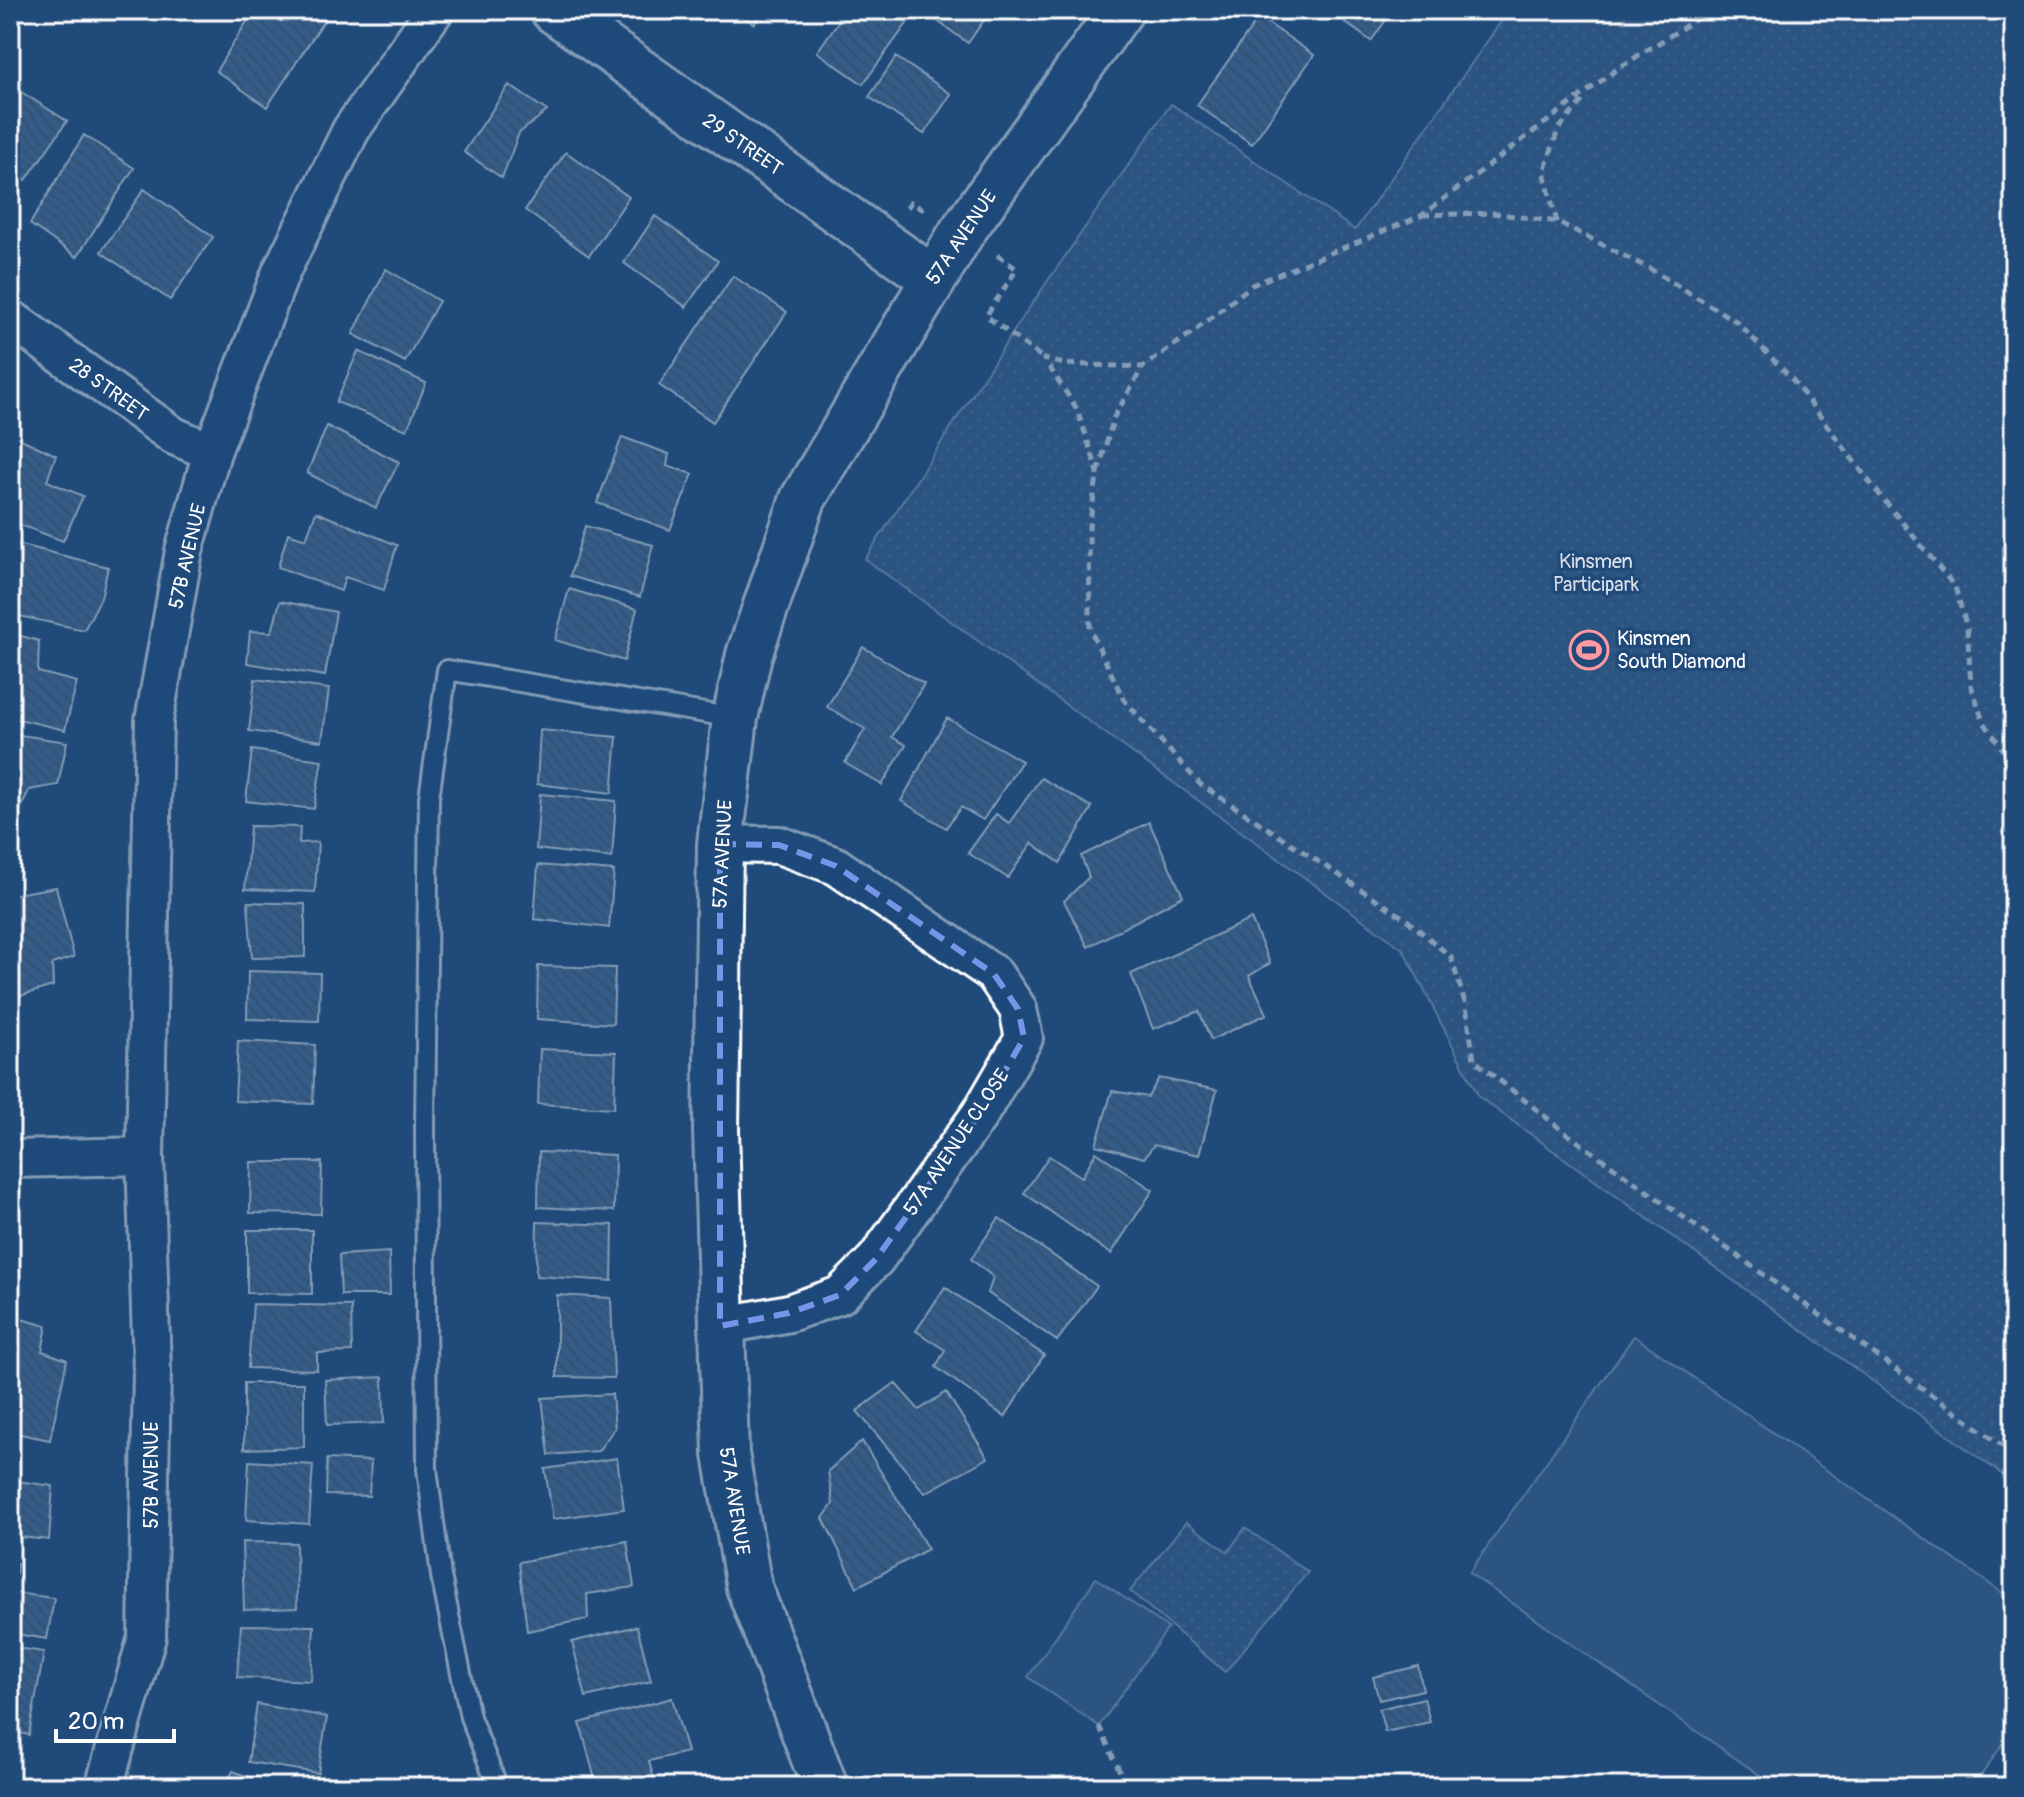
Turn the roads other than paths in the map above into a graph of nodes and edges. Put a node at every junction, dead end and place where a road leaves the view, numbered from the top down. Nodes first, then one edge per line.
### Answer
1 (435, 10) edge
2 (553, 10) edge
3 (1121, 10) edge
4 (932, 278) junction
5 (10, 318) edge
6 (212, 452) junction
7 (735, 718) junction
8 (720, 844) junction
9 (145, 1156) junction
10 (11, 1159) edge
11 (720, 1326) junction
12 (104, 1787) edge
13 (498, 1787) edge
14 (825, 1787) edge

1 - 6 street, 57B AVENUE
2 - 4 street, 29 STREET
3 - 4 street, 57A AVENUE
4 - 7 street, 57A AVENUE
5 - 6 street, 28 STREET
6 - 9 street, 57B AVENUE
7 - 8 street, 57A AVENUE
7 - 13 lane
8 - 11 street, 57A AVENUE
8 - 11 street, 57A AVENUE CLOSE
9 - 10 street
9 - 12 street, 57B AVENUE
11 - 14 street, 57A AVENUE

